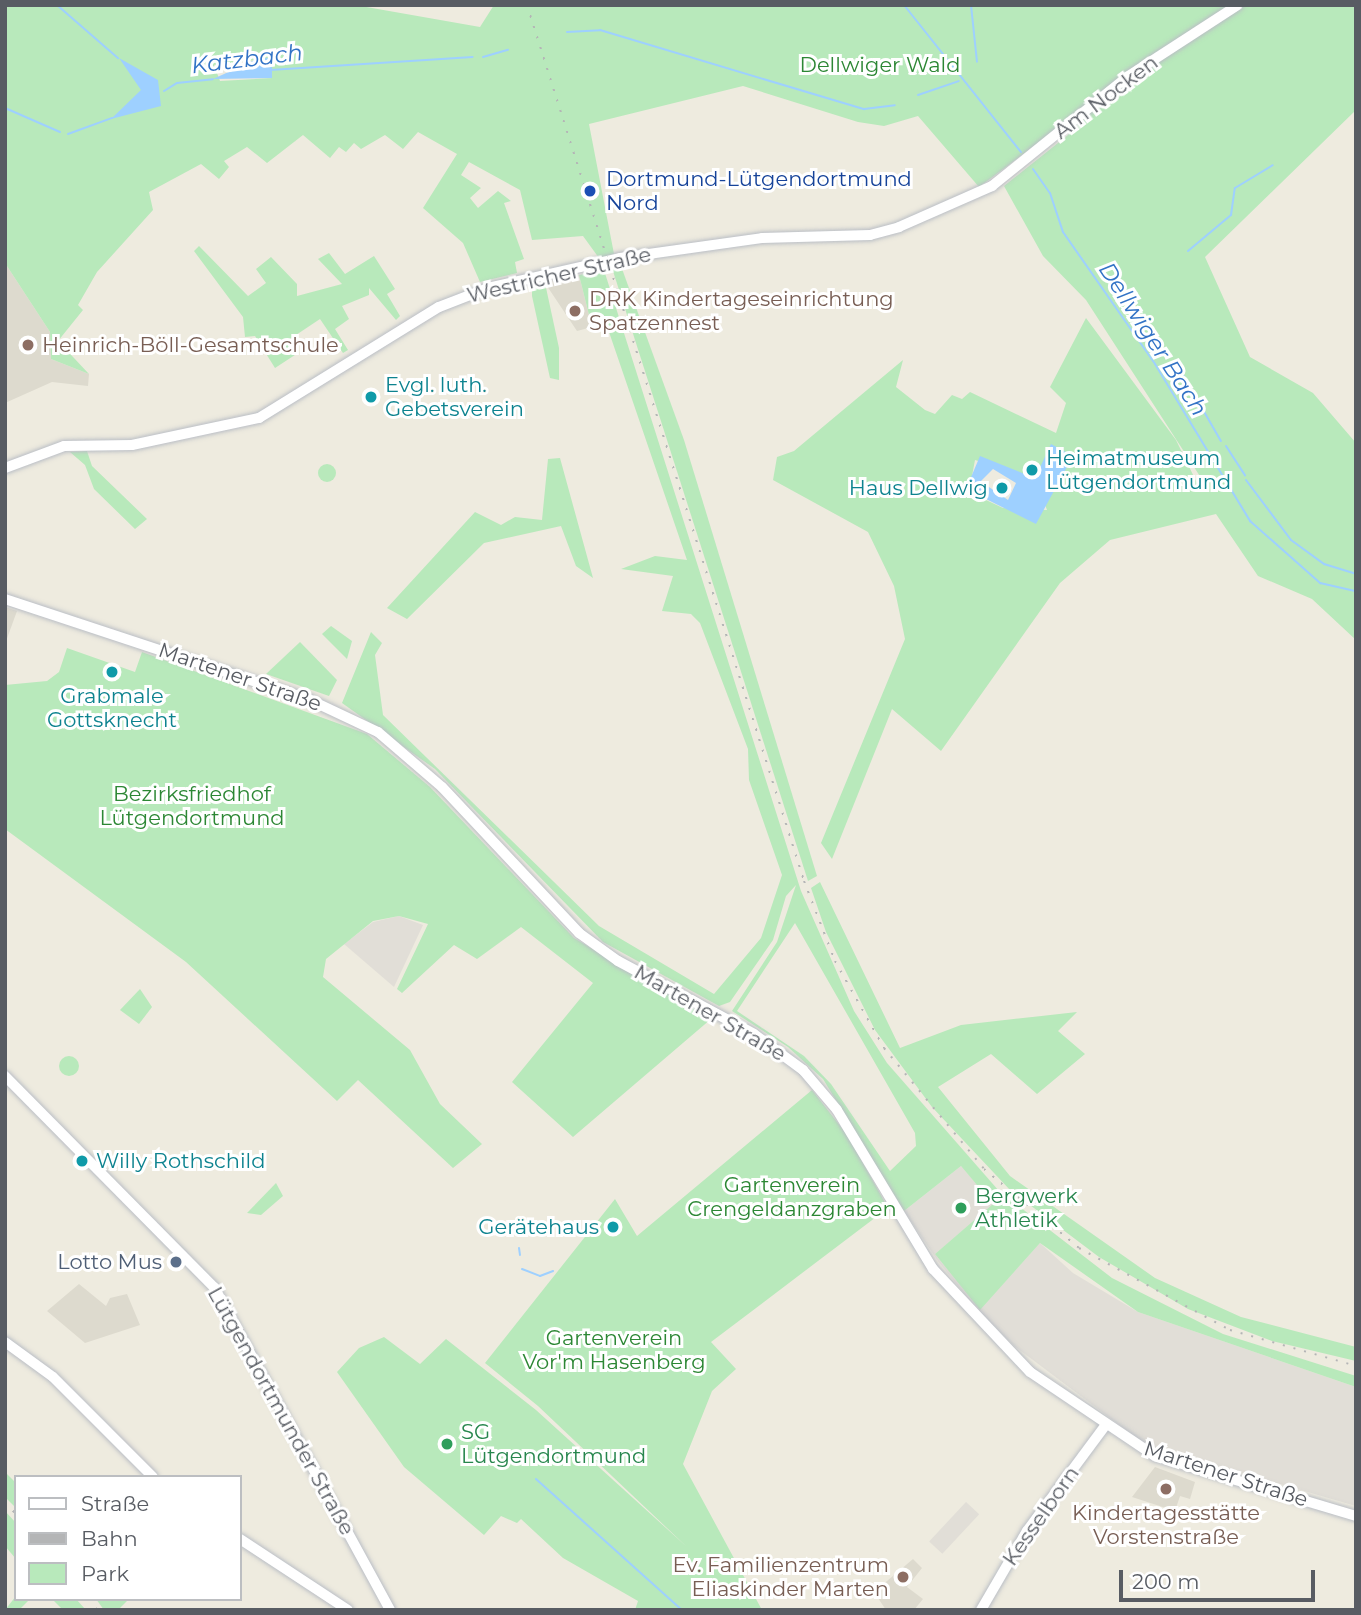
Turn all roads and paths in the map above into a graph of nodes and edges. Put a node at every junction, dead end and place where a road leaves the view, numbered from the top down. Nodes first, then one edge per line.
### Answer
1 (1238, 5) edge
2 (976, 194) joint
3 (5, 468) edge
4 (5, 599) edge
5 (5, 1076) edge
6 (5, 1342) edge
7 (1105, 1426) junction
8 (151, 1475) edge
9 (1356, 1516) edge
10 (242, 1540) edge
11 (348, 1610) edge
12 (390, 1610) edge
13 (981, 1610) edge

1 - 2 street, Am Nocken
2 - 3 street, Westricher Straße
4 - 7 street, Martener Straße
5 - 12 street, Lütgendortmunder Straße
6 - 8 street
7 - 9 street, Martener Straße
7 - 13 street, Kesselborn
10 - 11 street

